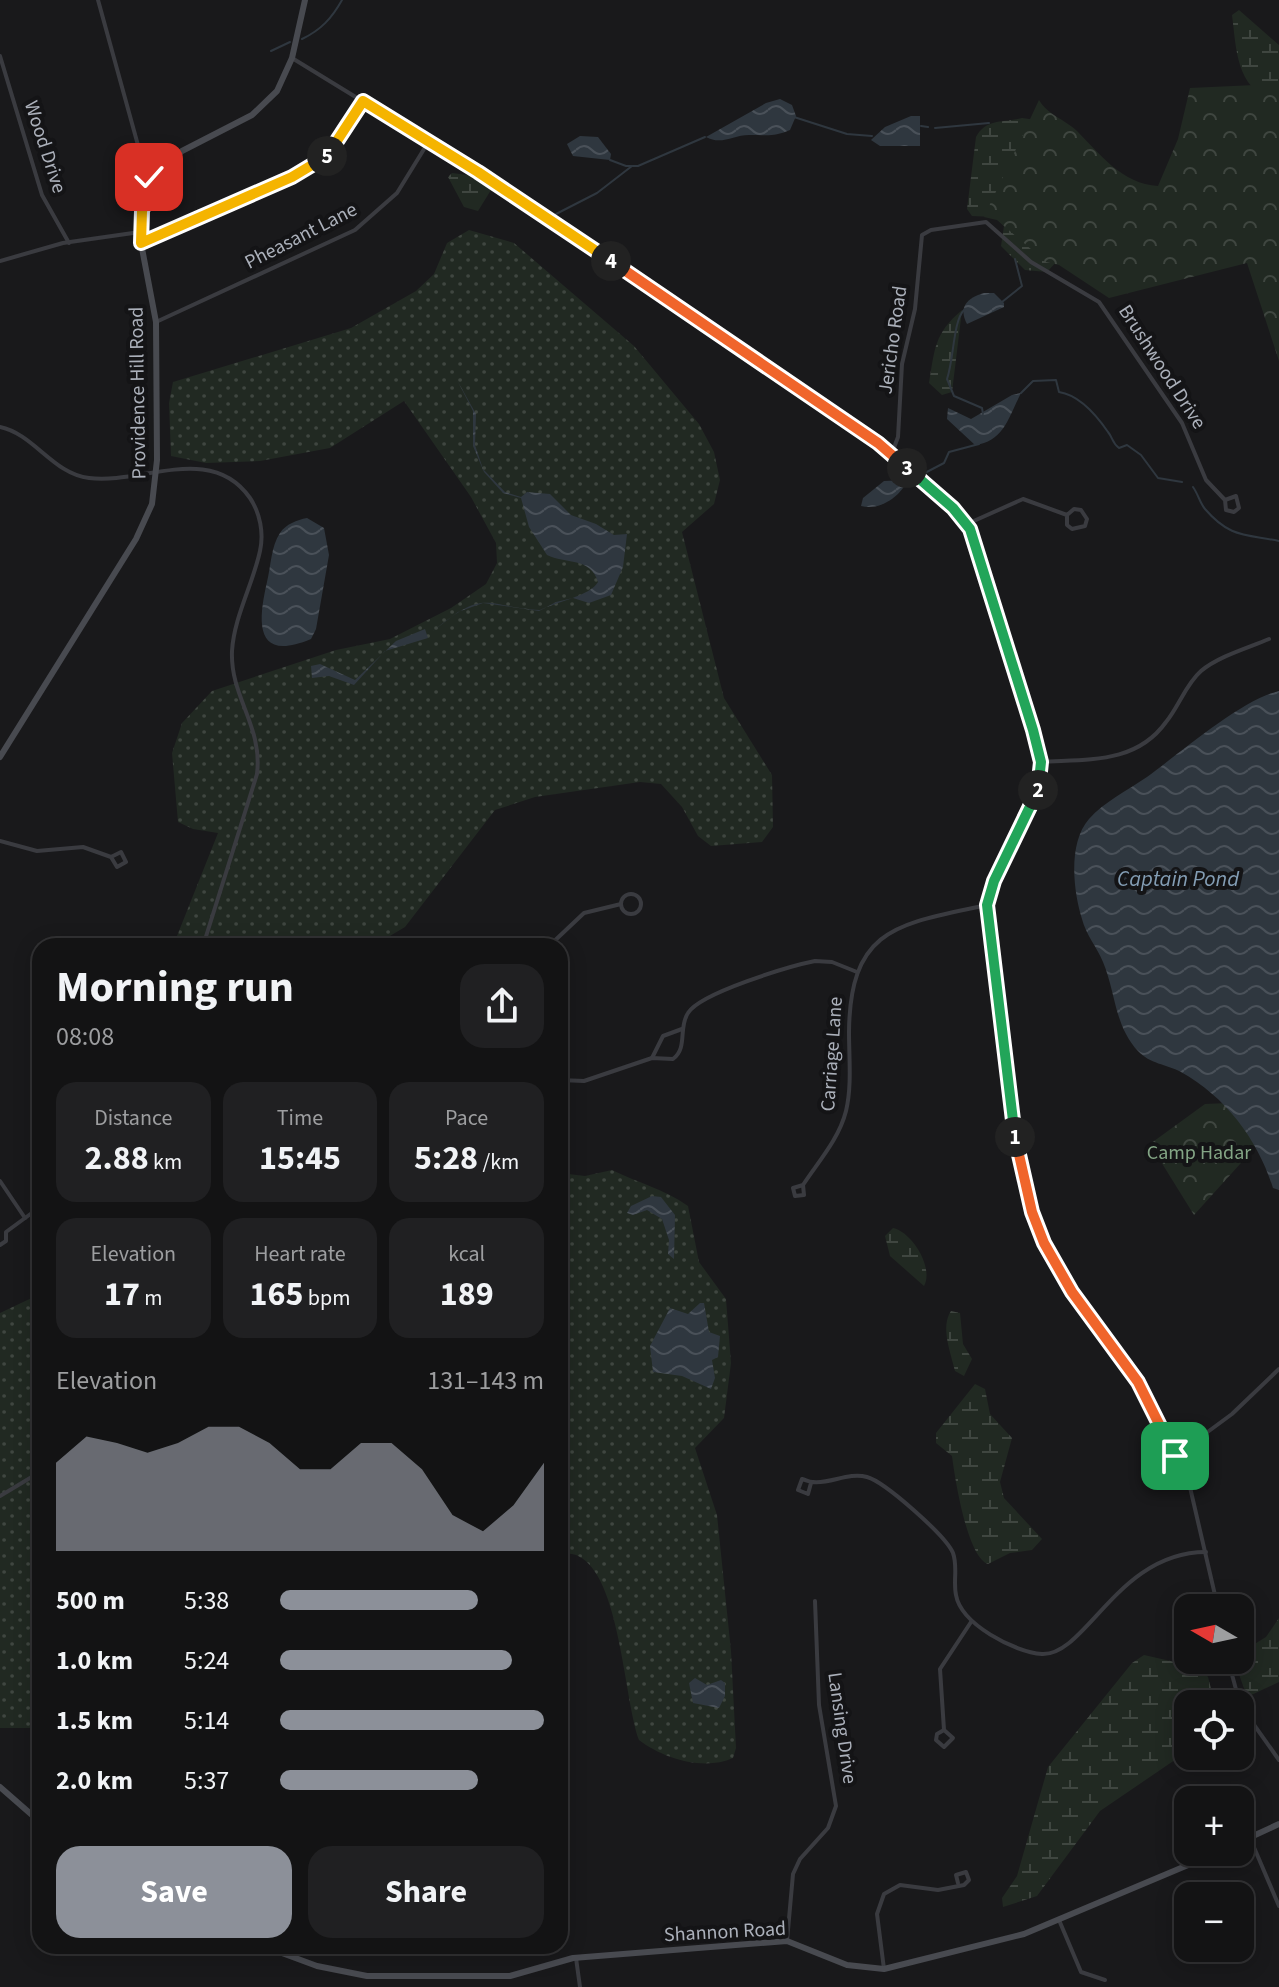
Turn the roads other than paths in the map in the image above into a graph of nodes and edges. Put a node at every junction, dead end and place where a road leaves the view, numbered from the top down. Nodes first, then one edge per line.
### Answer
1 (98, 0) edge
2 (305, 0) edge
3 (0, 56) edge
4 (292, 58) junction
5 (363, 101) junction
6 (429, 141) junction
7 (153, 181) junction
8 (140, 232) junction
9 (926, 232) joint
10 (69, 243) junction
11 (141, 243) junction
12 (0, 261) edge
13 (156, 322) junction
14 (0, 427) edge
15 (891, 453) junction
16 (157, 471) junction
17 (1225, 500) junction
18 (1067, 515) junction
19 (967, 524) junction
20 (1269, 639) dead end
21 (0, 757) edge
22 (1041, 762) junction
23 (0, 841) edge
24 (111, 857) dead end
25 (621, 904) junction
26 (987, 905) junction
27 (206, 938) edge
28 (557, 938) edge
29 (857, 972) junction
30 (682, 1029) junction
31 (652, 1058) junction
32 (568, 1080) edge
33 (0, 1181) edge
34 (803, 1185) dead end
35 (32, 1213) edge
36 (25, 1218) junction
37 (0, 1228) edge
38 (6, 1232) junction
39 (0, 1245) edge
40 (1279, 1369) edge
41 (1175, 1456) junction
42 (32, 1477) edge
43 (811, 1483) dead end
44 (0, 1496) edge
45 (1206, 1552) junction
46 (1215, 1594) edge
47 (815, 1601) dead end
48 (971, 1622) junction
49 (1254, 1724) edge
50 (944, 1730) junction
51 (1279, 1760) edge
52 (0, 1787) edge
53 (32, 1815) edge
54 (1279, 1824) edge
55 (1254, 1836) edge
56 (1254, 1847) edge
57 (1186, 1866) edge
58 (958, 1883) dead end
59 (1279, 1906) edge
60 (1059, 1920) junction
61 (787, 1941) junction
62 (285, 1954) edge
63 (576, 1958) junction
64 (884, 1969) junction
65 (1105, 1980) dead end
66 (580, 1987) edge

1 - 7 street
2 - 4 street, Providence Hill Road
3 - 10 street, Wood Drive
4 - 5 street
4 - 7 street, Providence Hill Road
5 - 6 street
5 - 11 street
6 - 13 street, Pheasant Lane
6 - 15 street
7 - 8 street, Providence Hill Road
8 - 10 street
8 - 11 street, Providence Hill Road
9 - 15 street, Jericho Road
9 - 17 street, Brushwood Drive
10 - 12 street
11 - 13 street, Providence Hill Road
13 - 16 street, Providence Hill Road
14 - 16 street
15 - 19 street
16 - 21 street, Providence Hill Road
16 - 27 street
17 - 17 street, Brushwood Drive
18 - 18 street
18 - 19 street
19 - 22 street
20 - 22 street
22 - 26 street
23 - 24 street
25 - 25 street
25 - 28 street
26 - 29 street, Carriage Lane
26 - 41 street
29 - 30 street
29 - 34 street, Carriage Lane
30 - 31 street
30 - 31 street
31 - 32 street
33 - 36 street
35 - 36 street
36 - 38 street
37 - 38 street
38 - 39 street
40 - 41 street
41 - 45 street
42 - 44 street
43 - 48 street
45 - 46 street
45 - 48 street
47 - 61 street, Lansing Drive
48 - 50 street
49 - 51 street
50 - 50 street
52 - 53 street
54 - 55 street
56 - 59 street
57 - 60 street, Shannon Road
58 - 64 street
60 - 64 street, Shannon Road
60 - 65 street
61 - 63 street, Shannon Road
61 - 64 street, Shannon Road
62 - 63 street, Shannon Road
63 - 66 street

